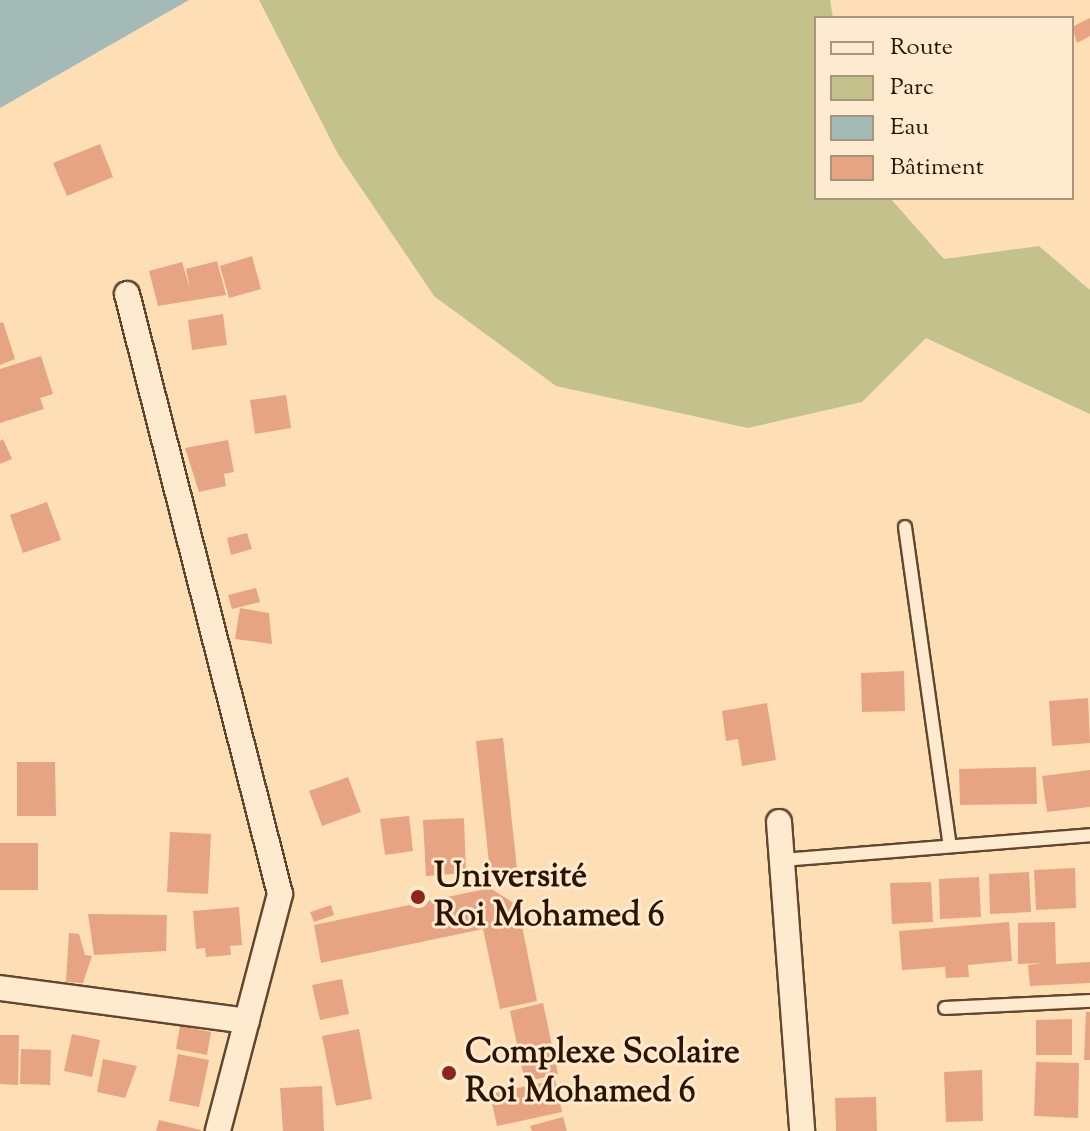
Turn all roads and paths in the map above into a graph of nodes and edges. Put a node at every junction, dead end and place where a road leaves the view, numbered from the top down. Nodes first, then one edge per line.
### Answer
1 (127, 294) dead end
2 (905, 527) dead end
3 (779, 822) dead end
4 (1090, 835) edge
5 (950, 846) junction
6 (782, 860) junction
7 (0, 988) edge
8 (1090, 1001) edge
9 (945, 1008) dead end
10 (247, 1021) junction
11 (218, 1131) edge
12 (802, 1131) edge

1 - 10 street
2 - 5 lane
3 - 6 street
4 - 5 lane
5 - 6 lane
6 - 12 street
7 - 10 street
8 - 9 lane
10 - 11 street

